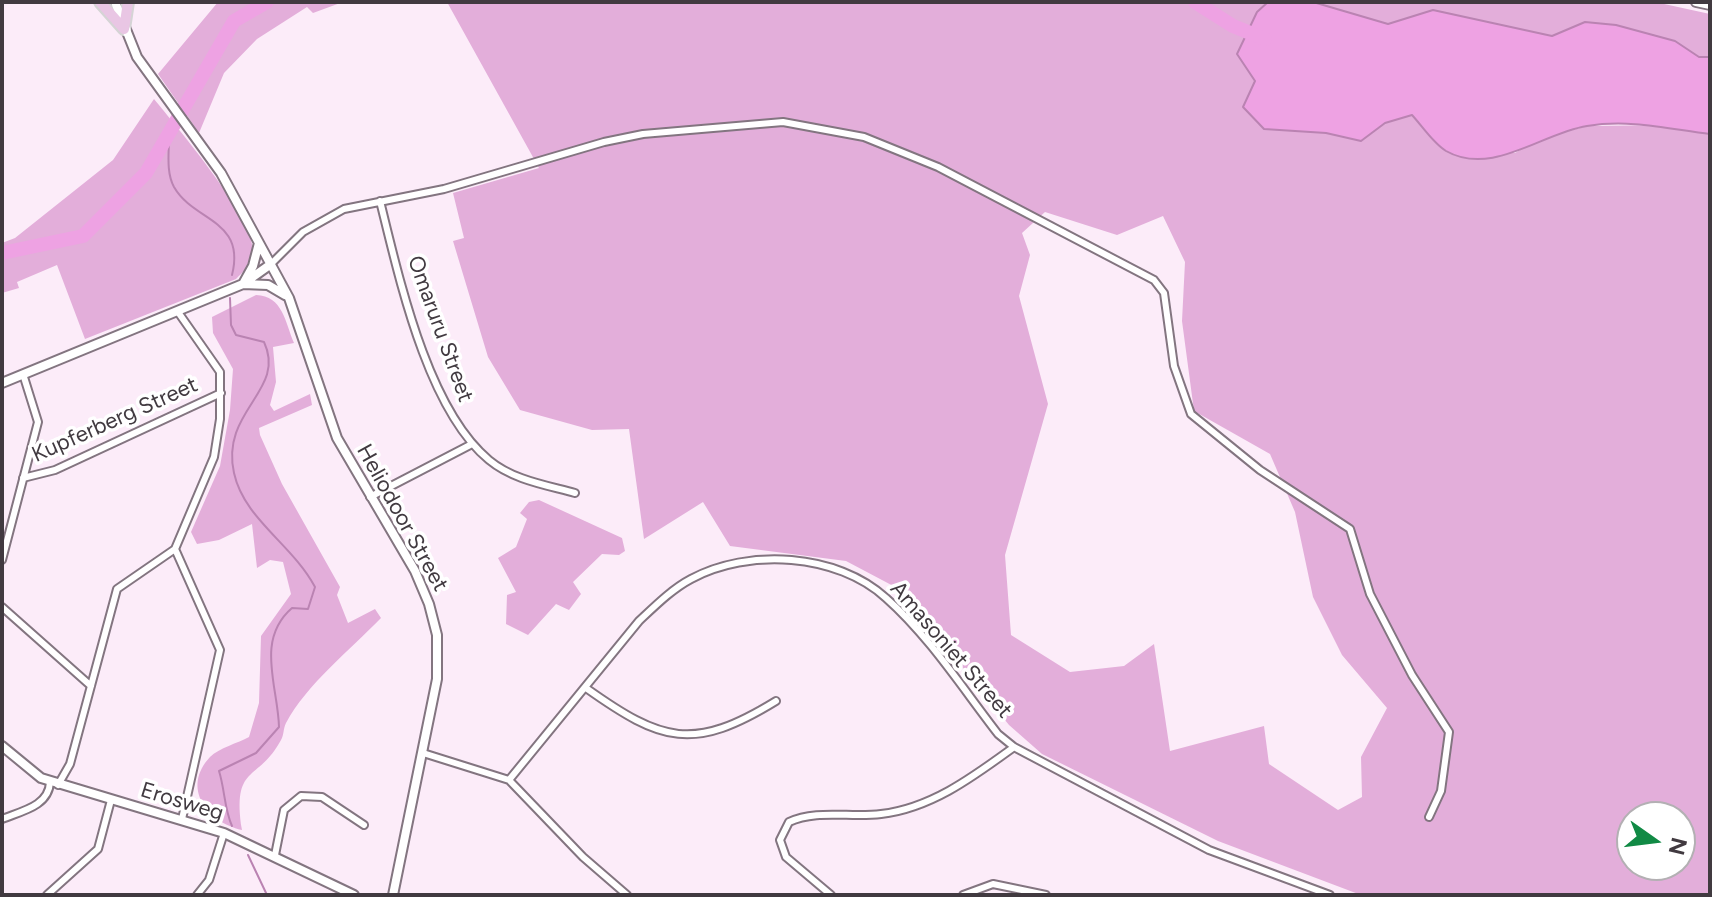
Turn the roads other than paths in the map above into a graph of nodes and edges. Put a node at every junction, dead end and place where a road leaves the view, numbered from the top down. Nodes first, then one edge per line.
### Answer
1 (100, 2) edge
2 (115, 2) edge
3 (128, 2) edge
4 (1696, 2) edge
5 (1710, 5) edge
6 (124, 29) junction
7 (380, 201) junction
8 (259, 242) junction
9 (271, 264) junction
10 (243, 284) junction
11 (289, 298) junction
12 (178, 312) junction
13 (23, 374) junction
14 (2, 383) edge
15 (221, 393) junction
16 (472, 444) junction
17 (23, 478) junction
18 (575, 493) dead end
19 (370, 497) junction
20 (175, 549) junction
21 (2, 560) edge
22 (2, 607) edge
23 (91, 686) junction
24 (586, 688) junction
25 (776, 701) dead end
26 (2, 746) edge
27 (1014, 747) junction
28 (423, 753) junction
29 (509, 780) junction
30 (54, 783) junction
31 (111, 800) junction
32 (1429, 817) dead end
33 (2, 819) edge
34 (182, 819) junction
35 (364, 825) dead end
36 (224, 833) junction
37 (275, 855) junction
38 (47, 895) edge
39 (197, 895) edge
40 (354, 895) edge
41 (393, 895) edge
42 (627, 895) edge
43 (831, 895) edge
44 (963, 895) edge
45 (1046, 895) edge
46 (1330, 895) edge

1 - 6 main road
2 - 6 street, Heliodoor Street
3 - 6 main road
4 - 5 street
6 - 8 street, Heliodoor Street
7 - 9 street
7 - 16 street, Omaruru Street
7 - 32 street
8 - 9 street, Heliodoor Street
8 - 10 street
9 - 10 street
9 - 11 street, Heliodoor Street
10 - 11 street
10 - 12 street
11 - 19 street, Heliodoor Street
12 - 13 street
12 - 15 street
13 - 14 street
13 - 17 street
15 - 17 street, Kupferberg Street
15 - 20 street
16 - 18 street, Omaruru Street
16 - 19 street
17 - 21 street
19 - 28 street, Heliodoor Street
20 - 23 street
20 - 34 street
22 - 23 street
23 - 30 street
24 - 25 street
24 - 27 street, Amasoniet Street
24 - 29 street, Amasoniet Street
26 - 30 street, Erosweg
27 - 43 street
27 - 46 street, Amasoniet Street
28 - 29 street
28 - 41 street, Heliodoor Street
29 - 42 street
30 - 31 street, Erosweg
30 - 33 street
31 - 34 street, Erosweg
31 - 38 street
34 - 36 street, Erosweg
35 - 37 street
36 - 37 street, Erosweg
36 - 39 street
37 - 40 street, Erosweg
44 - 45 street

